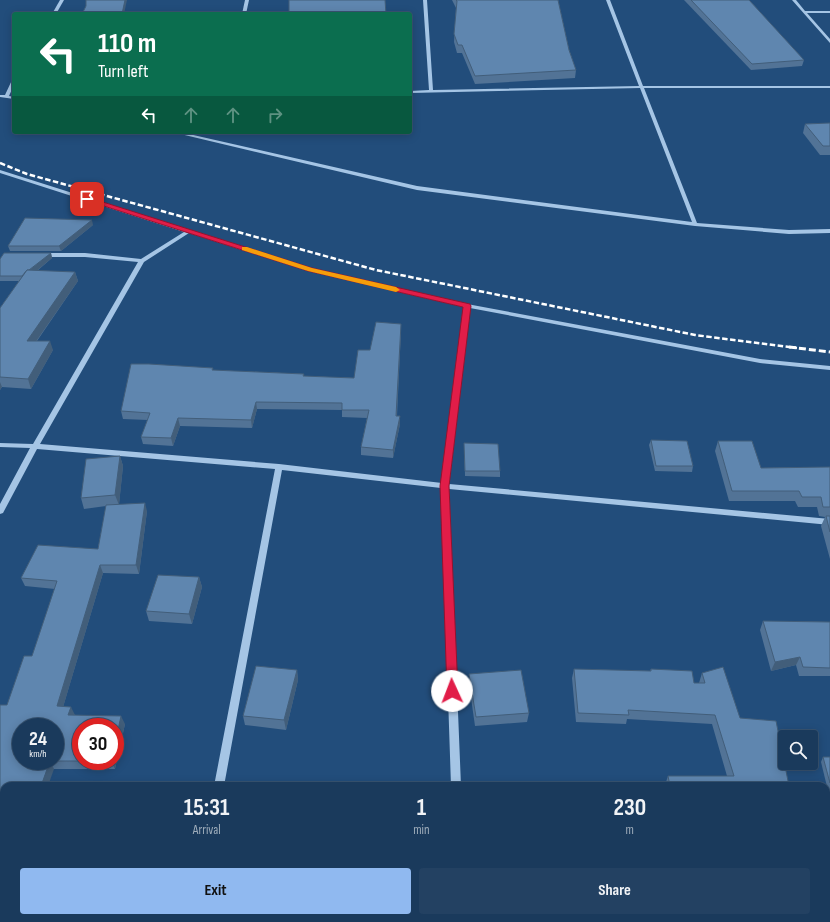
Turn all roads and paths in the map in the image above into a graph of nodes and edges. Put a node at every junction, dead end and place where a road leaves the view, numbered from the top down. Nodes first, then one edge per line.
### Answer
1 (62, 0) edge
2 (247, 0) edge
3 (425, 0) edge
4 (608, 0) edge
5 (794, 0) edge
6 (55, 12) edge
7 (244, 12) edge
8 (805, 12) junction
9 (830, 12) edge
10 (830, 42) edge
11 (12, 85) edge
12 (642, 87) junction
13 (830, 87) edge
14 (431, 91) junction
15 (412, 92) edge
16 (0, 96) edge
17 (6, 97) junction
18 (12, 98) edge
19 (183, 134) edge
20 (0, 171) edge
21 (695, 224) junction
22 (189, 231) junction
23 (830, 231) edge
24 (32, 254) edge
25 (142, 261) junction
26 (467, 306) junction
27 (830, 368) edge
28 (0, 445) edge
29 (35, 446) junction
30 (279, 467) junction
31 (445, 486) junction
32 (0, 511) edge
33 (830, 522) edge
34 (220, 782) edge
35 (456, 782) edge

1 - 6 street
2 - 7 street
3 - 14 street
4 - 12 street
5 - 8 street
8 - 9 street
8 - 10 street
11 - 17 street
12 - 13 street
12 - 14 street
12 - 21 street
14 - 15 street
16 - 17 street
17 - 18 street
19 - 21 street
20 - 22 street
21 - 23 street
22 - 25 street
22 - 26 street
24 - 25 street
25 - 29 street
26 - 27 street
26 - 31 street
28 - 29 street
29 - 30 street
29 - 32 street
30 - 31 street
30 - 34 street
31 - 33 street
31 - 35 street

